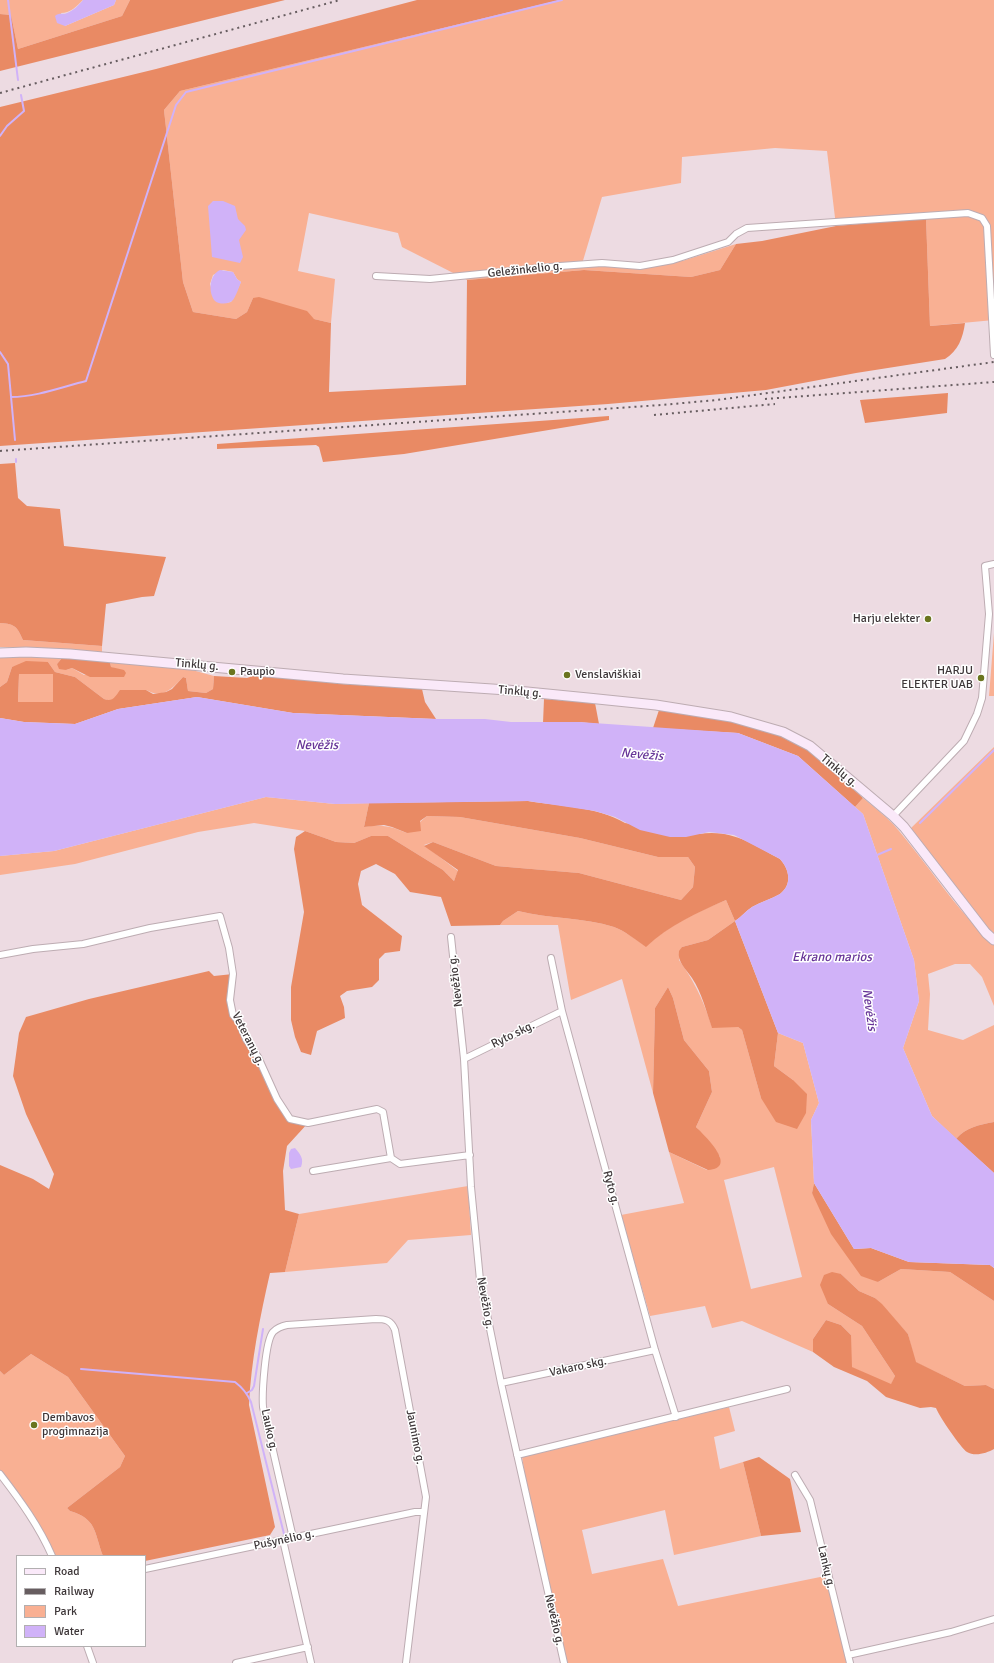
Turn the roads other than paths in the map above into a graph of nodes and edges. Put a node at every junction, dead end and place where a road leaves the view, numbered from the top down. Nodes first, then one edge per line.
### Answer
1 (376, 276) dead end
2 (994, 355) edge
3 (994, 564) edge
4 (0, 653) edge
5 (893, 816) junction
6 (451, 937) dead end
7 (994, 940) edge
8 (0, 955) edge
9 (550, 958) dead end
10 (562, 1011) junction
11 (464, 1059) junction
12 (470, 1155) junction
13 (391, 1158) junction
14 (314, 1171) dead end
15 (282, 1326) joint
16 (655, 1350) junction
17 (501, 1383) junction
18 (787, 1389) dead end
19 (676, 1417) junction
20 (517, 1455) junction
21 (0, 1474) edge
22 (795, 1475) dead end
23 (423, 1512) junction
24 (293, 1538) junction
25 (283, 1540) junction
26 (52, 1555) edge
27 (146, 1569) edge
28 (994, 1619) edge
29 (87, 1647) edge
30 (308, 1647) junction
31 (848, 1655) junction
32 (93, 1663) edge
33 (236, 1663) edge
34 (311, 1663) edge
35 (406, 1663) edge
36 (564, 1663) edge
37 (850, 1663) edge

1 - 2 street, Geležinkelio g.
3 - 5 street
4 - 5 main road, Tinklų g.
5 - 7 main road, Tinklų g.
6 - 11 street, Nevėžio g.
8 - 13 street, Veteranų g.
9 - 10 street, Ryto g.
10 - 11 street, Ryto skg.
10 - 16 street, Ryto g.
11 - 12 street, Nevėžio g.
12 - 13 street
12 - 17 street, Nevėžio g.
13 - 14 street
15 - 23 street, Jaunimo g.
15 - 24 street, Lauko g.
16 - 17 street, Vakaro skg.
16 - 19 street, Ryto g.
17 - 20 street, Nevėžio g.
18 - 19 street
19 - 20 street
20 - 36 street, Nevėžio g.
21 - 26 street
22 - 31 street, Lankų g.
23 - 24 street, Pušynėlio g.
23 - 35 street, Jaunimo g.
24 - 25 street, Pušynėlio g.
25 - 27 street, Pušynėlio g.
25 - 30 street
28 - 31 street
29 - 32 street
30 - 33 street
30 - 34 street
31 - 37 street, Lankų g.

